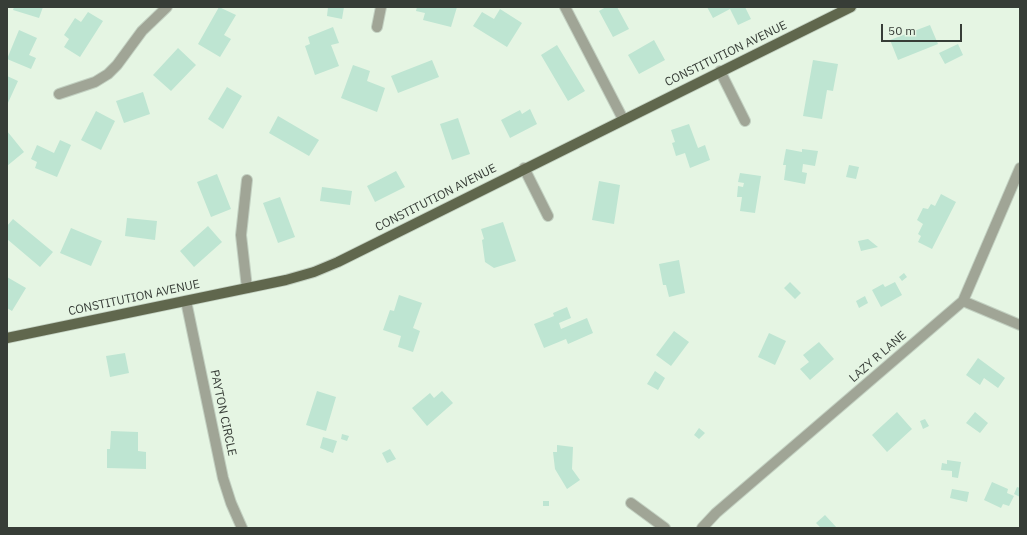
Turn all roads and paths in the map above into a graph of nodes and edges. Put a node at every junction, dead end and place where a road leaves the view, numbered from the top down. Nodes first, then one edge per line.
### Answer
1 (166, 7) edge
2 (381, 7) edge
3 (565, 7) edge
4 (850, 7) edge
5 (377, 28) dead end
6 (720, 71) junction
7 (59, 94) dead end
8 (624, 119) junction
9 (745, 121) dead end
10 (524, 168) junction
11 (1020, 168) edge
12 (247, 180) dead end
13 (548, 216) dead end
14 (247, 288) junction
15 (186, 301) junction
16 (963, 301) junction
17 (1020, 325) edge
18 (7, 338) edge
19 (631, 503) dead end
20 (242, 528) edge
21 (665, 528) edge
22 (702, 528) edge

1 - 7 street
2 - 5 street
3 - 8 street
4 - 6 main road, CONSTITUTION AVENUE
6 - 8 main road, CONSTITUTION AVENUE
6 - 9 street
8 - 10 main road, CONSTITUTION AVENUE
10 - 13 street
10 - 14 main road, CONSTITUTION AVENUE
11 - 16 street, LAZY R LANE
12 - 14 street
14 - 15 main road, CONSTITUTION AVENUE
15 - 18 main road, CONSTITUTION AVENUE
15 - 20 street, PAYTON CIRCLE
16 - 17 street
16 - 22 street, LAZY R LANE
19 - 21 street

